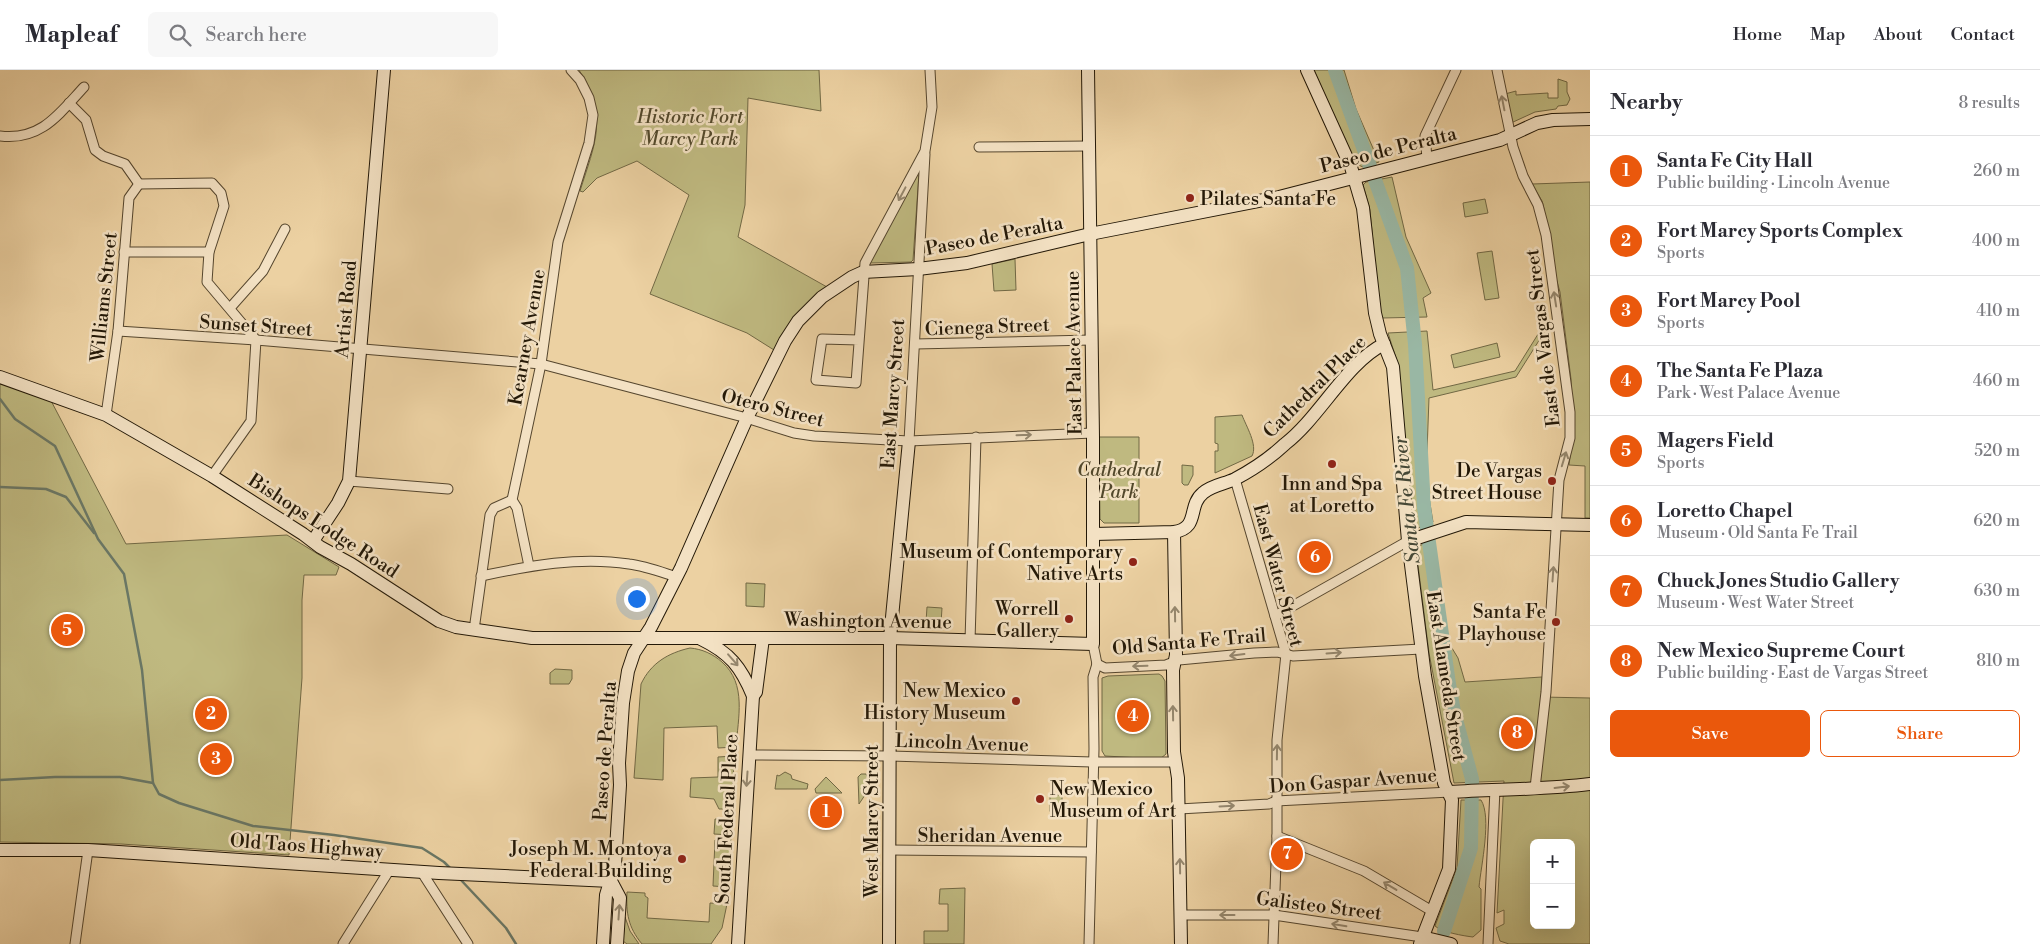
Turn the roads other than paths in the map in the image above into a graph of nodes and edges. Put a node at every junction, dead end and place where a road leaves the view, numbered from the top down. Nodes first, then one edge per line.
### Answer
1 (384, 70) edge
2 (570, 70) edge
3 (930, 70) edge
4 (1088, 70) edge
5 (1307, 70) edge
6 (1456, 70) edge
7 (1497, 70) edge
8 (84, 87) dead end
9 (70, 103) junction
10 (1590, 119) edge
11 (0, 136) edge
12 (1510, 136) junction
13 (1088, 146) junction
14 (979, 147) dead end
15 (925, 151) junction
16 (1427, 158) junction
17 (1358, 176) junction
18 (139, 184) junction
19 (285, 229) dead end
20 (1090, 234) junction
21 (124, 252) junction
22 (209, 252) junction
23 (918, 269) junction
24 (862, 272) junction
25 (230, 308) junction
26 (118, 331) junction
27 (256, 340) junction
28 (859, 340) junction
29 (1091, 340) junction
30 (914, 344) junction
31 (1384, 344) junction
32 (361, 349) junction
33 (541, 364) junction
34 (0, 377) edge
35 (106, 415) junction
36 (747, 418) junction
37 (1093, 432) junction
38 (976, 437) junction
39 (909, 441) junction
40 (212, 476) junction
41 (1235, 479) junction
42 (349, 481) junction
43 (448, 489) dead end
44 (512, 500) junction
45 (1556, 525) junction
46 (1590, 525) edge
47 (1174, 532) junction
48 (1094, 534) junction
49 (1412, 539) junction
50 (313, 541) junction
51 (529, 566) junction
52 (480, 576) junction
53 (677, 577) junction
54 (1275, 616) junction
55 (474, 630) junction
56 (699, 638) junction
57 (763, 638) junction
58 (890, 638) junction
59 (644, 639) junction
60 (970, 640) junction
61 (1093, 644) junction
62 (1421, 649) junction
63 (1286, 654) junction
64 (1174, 663) junction
65 (1097, 664) junction
66 (753, 696) junction
67 (749, 755) junction
68 (890, 756) junction
69 (1092, 762) junction
70 (1175, 762) junction
71 (1590, 784) edge
72 (1535, 788) junction
73 (1496, 789) junction
74 (1455, 792) junction
75 (1276, 801) junction
76 (1179, 809) junction
77 (1277, 836) junction
78 (0, 850) edge
79 (88, 850) junction
80 (890, 850) junction
81 (1091, 852) junction
82 (390, 869) junction
83 (422, 871) junction
84 (611, 881) junction
85 (1432, 910) junction
86 (1181, 915) junction
87 (1274, 915) junction
88 (1425, 940) edge
89 (737, 941) edge
90 (75, 944) edge
91 (343, 944) edge
92 (468, 944) edge
93 (603, 944) edge
94 (617, 944) edge
95 (889, 944) edge
96 (1089, 944) edge
97 (1181, 944) edge
98 (1274, 944) edge
99 (1449, 944) edge
100 (1488, 944) edge

1 - 32 street, Artist Road
2 - 33 street, Kearney Avenue
3 - 15 street
4 - 13 street, East Palace Avenue
5 - 17 street, East Alameda Street
6 - 16 street
12 -> 7 street, East de Vargas Street
8 - 9 street
9 - 11 street
9 - 18 street
10 - 12 street, Paseo de Peralta
12 - 16 street, Paseo de Peralta
45 -> 12 street, East de Vargas Street
13 - 14 street
13 - 20 street, East Palace Avenue
15 - 23 street, East Marcy Street
15 -> 24 street
16 - 17 street, Paseo de Peralta
17 - 20 street, Paseo de Peralta
17 - 31 street, East Alameda Street
18 - 21 street, Williams Street
18 - 22 street
19 - 25 street
20 - 23 street, Paseo de Peralta
20 - 29 street, East Palace Avenue
21 - 22 street
21 - 26 street, Williams Street
22 - 25 street
23 - 24 street, Paseo de Peralta
23 - 30 street, East Marcy Street
24 - 28 street
24 - 36 street, Paseo de Peralta
25 - 27 street
26 - 27 street, Sunset Street
26 - 35 street, Williams Street
27 - 32 street, Sunset Street
27 - 40 street
28 - 28 street
29 - 30 street, Cienega Street
29 - 37 street, East Palace Avenue
30 - 39 street, East Marcy Street
31 - 41 street, Cathedral Place
31 - 49 street, East Alameda Street
32 - 33 street, Sunset Street
32 - 42 street, Artist Road
33 - 36 street, Otero Street
33 - 44 street, Kearney Avenue
34 - 35 street, Bishops Lodge Road
35 - 40 street, Bishops Lodge Road
36 - 39 street, Otero Street
36 - 53 street, Paseo de Peralta
38 -> 37 street, Otero Street
37 - 48 street, East Palace Avenue
38 - 39 street, Otero Street
38 - 60 street
39 - 58 street, East Marcy Street
40 - 50 street, Bishops Lodge Road
41 - 47 street, Cathedral Place
41 - 54 street, East Water Street
42 - 43 street
42 - 50 street, Artist Road
44 - 51 street
44 - 52 street
45 - 46 street, Old Santa Fe Trail
45 - 49 street, Old Santa Fe Trail
72 -> 45 street, East de Vargas Street
47 - 48 street
64 -> 47 street
48 - 61 street, East Palace Avenue
49 - 54 street, Old Santa Fe Trail
49 - 62 street, East Alameda Street
50 - 55 street, Bishops Lodge Road
51 - 52 street
51 - 53 street
52 - 55 street
53 - 59 street, Paseo de Peralta
54 - 63 street, East Water Street
55 - 59 street, Bishops Lodge Road
56 - 57 street, Washington Avenue
56 - 59 street, Washington Avenue
56 -> 66 street
57 - 58 street, Washington Avenue
57 - 66 street, South Federal Place
58 - 60 street, Washington Avenue
58 - 68 street, West Marcy Street
59 - 84 street, Paseo de Peralta
60 - 61 street, Washington Avenue
61 - 65 street, East Palace Avenue
63 -> 62 street, Old Santa Fe Trail
62 - 74 street, East Alameda Street
63 -> 64 street, Old Santa Fe Trail
75 -> 63 street, East Water Street
64 -> 65 street, Old Santa Fe Trail
70 -> 64 street
65 - 69 street
66 - 67 street, South Federal Place
67 - 68 street, Lincoln Avenue
67 -> 89 street, South Federal Place
68 - 69 street, Lincoln Avenue
68 - 80 street, West Marcy Street
69 - 70 street, Lincoln Avenue
69 - 81 street
70 - 76 street
72 -> 71 street, Don Gaspar Avenue
72 - 73 street, Don Gaspar Avenue
73 - 74 street, Don Gaspar Avenue
73 - 100 street
74 - 75 street, Don Gaspar Avenue
74 - 85 street, East Alameda Street
76 -> 75 street, Don Gaspar Avenue
75 - 77 street, East Water Street
86 -> 76 street
85 -> 77 street
77 - 87 street, East Water Street
78 - 79 street, Old Taos Highway
79 - 82 street, Old Taos Highway
79 - 90 street
80 - 81 street, Sheridan Avenue
80 - 95 street, West Marcy Street
81 - 96 street
82 - 83 street, Old Taos Highway
82 - 91 street
83 - 84 street, Old Taos Highway
83 - 92 street
84 - 93 street, Paseo de Peralta
94 -> 84 street
85 - 88 street, East Alameda Street
87 -> 86 street, Galisteo Street
86 - 97 street
88 -> 87 street, Galisteo Street
87 - 98 street, East Water Street
88 - 99 street, Galisteo Street

